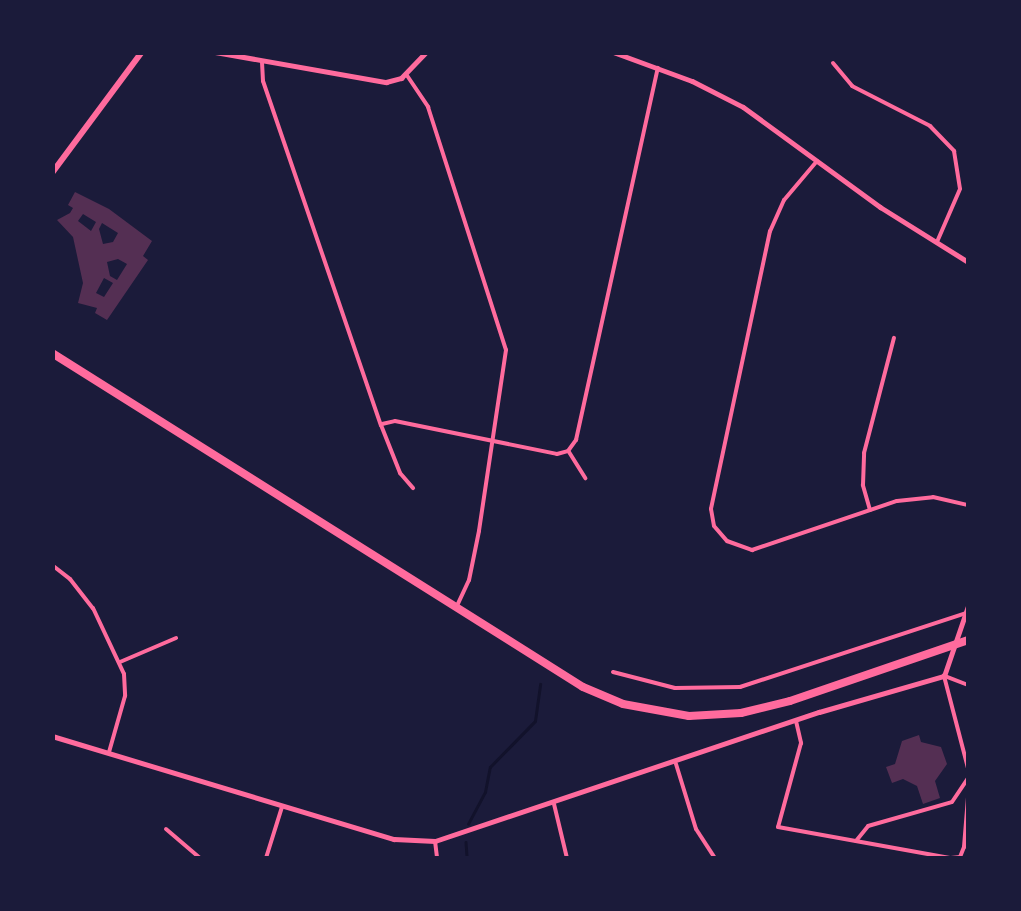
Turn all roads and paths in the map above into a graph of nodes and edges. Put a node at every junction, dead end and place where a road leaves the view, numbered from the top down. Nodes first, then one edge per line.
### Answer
1 (215, 52) edge
2 (426, 52) edge
3 (614, 52) edge
4 (136, 54) edge
5 (262, 62) junction
6 (833, 63) dead end
7 (658, 67) junction
8 (406, 74) junction
9 (817, 160) junction
10 (52, 173) edge
11 (936, 242) junction
12 (968, 262) edge
13 (894, 338) dead end
14 (52, 352) edge
15 (381, 425) junction
16 (495, 442) junction
17 (568, 451) junction
18 (585, 478) dead end
19 (412, 488) dead end
20 (968, 504) edge
21 (870, 510) junction
22 (52, 566) edge
23 (456, 608) junction
24 (967, 610) edge
25 (176, 638) dead end
26 (968, 640) edge
27 (955, 644) junction
28 (120, 662) junction
29 (613, 672) dead end
30 (944, 676) junction
31 (968, 685) edge
32 (796, 721) junction
33 (52, 736) edge
34 (109, 752) junction
35 (676, 764) junction
36 (968, 768) edge
37 (968, 778) edge
38 (968, 797) edge
39 (554, 804) junction
40 (282, 807) junction
41 (166, 829) dead end
42 (436, 841) junction
43 (856, 841) junction
44 (200, 858) edge
45 (266, 858) edge
46 (437, 858) edge
47 (568, 858) edge
48 (715, 858) edge

1 - 5 street
2 - 8 street
3 - 7 street
4 - 10 main road
5 - 8 street
5 - 15 street
6 - 11 street
7 - 9 street
7 - 17 street
8 - 16 street
9 - 11 street
9 - 21 street
11 - 12 street
13 - 21 street
14 - 23 main road
15 - 16 street
15 - 19 street
16 - 17 street
16 - 23 street
17 - 18 street
20 - 21 street
22 - 28 street
23 - 27 main road
24 - 27 street
24 - 29 street
25 - 28 street
26 - 27 main road
27 - 30 street
28 - 34 street
30 - 31 street
30 - 32 street
30 - 36 street
32 - 35 street
32 - 43 street
33 - 34 street
34 - 40 street
35 - 39 street
35 - 48 street
37 - 43 street
38 - 43 street
39 - 42 street
39 - 47 street
40 - 42 street
40 - 45 street
41 - 44 street
42 - 46 street

